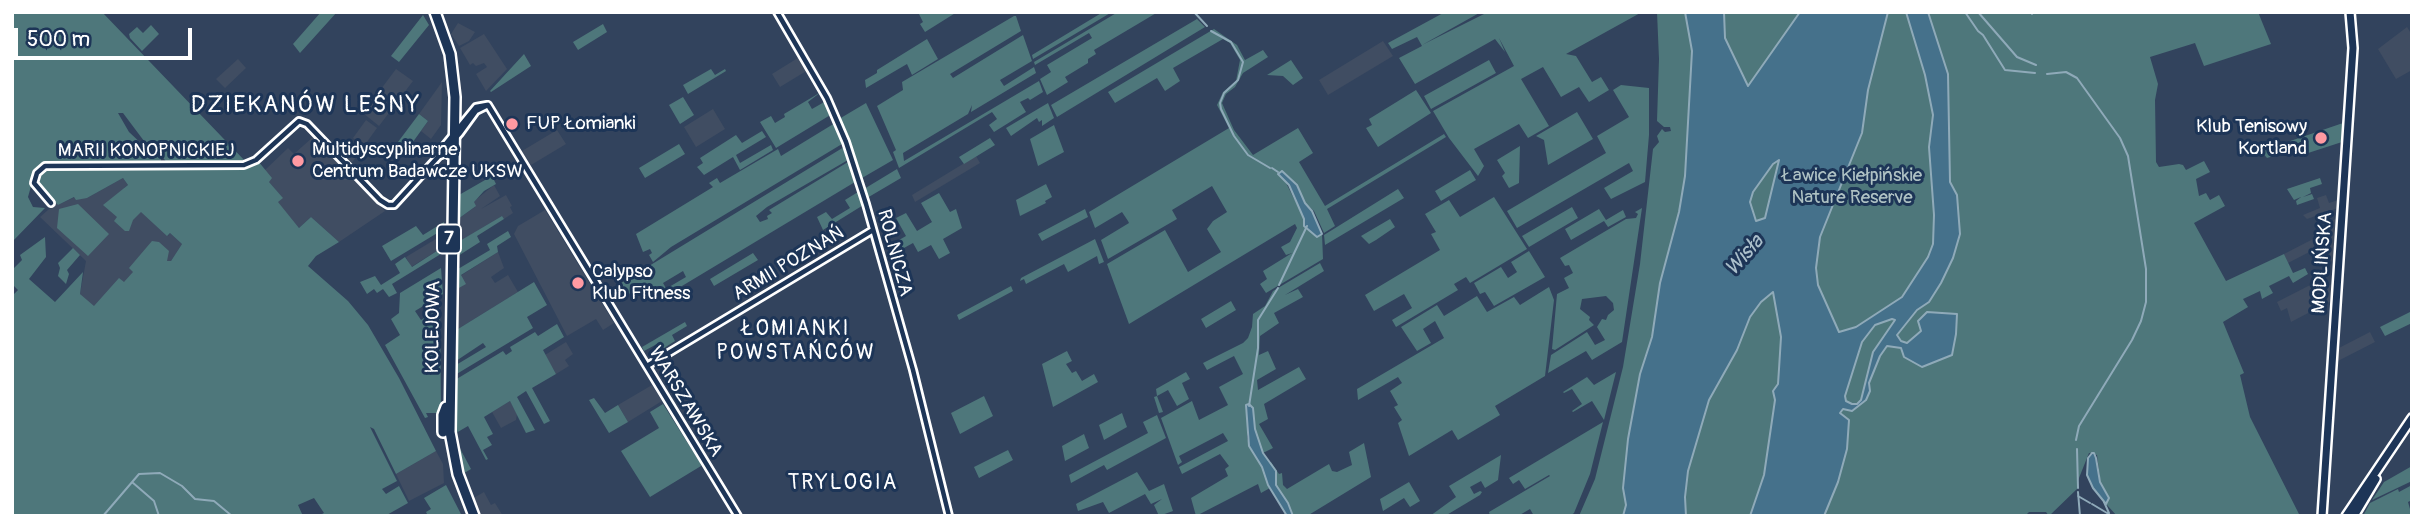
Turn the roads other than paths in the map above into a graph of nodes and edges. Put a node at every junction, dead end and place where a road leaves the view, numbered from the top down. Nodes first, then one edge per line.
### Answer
1 (433, 12) edge
2 (777, 12) edge
3 (2350, 12) edge
4 (488, 105) junction
5 (456, 117) junction
6 (466, 118) junction
7 (453, 137) junction
8 (442, 156) junction
9 (51, 203) dead end
10 (873, 230) junction
11 (647, 366) junction
12 (446, 407) junction
13 (2412, 418) edge
14 (2412, 427) edge
15 (443, 432) dead end
16 (472, 516) edge
17 (738, 516) edge
18 (949, 516) edge
19 (2322, 516) edge
20 (2346, 516) edge
21 (2354, 516) edge

1 - 5 highway, KOLEJOWA / 7
1 - 7 highway, KOLEJOWA / 7
2 - 10 street, ROLNICZA
3 - 19 main road, MODLIŃSKA
4 - 6 street
4 - 7 street
4 - 11 street, WARSZAWSKA
5 - 6 highway
5 - 7 highway, KOLEJOWA / 7
6 - 7 street
7 - 8 highway, KOLEJOWA / 7
7 - 8 street, MARII KONOPNICKIEJ
7 - 16 highway, KOLEJOWA / 7
8 - 9 street, MARII KONOPNICKIEJ
8 - 12 highway, KOLEJOWA / 7
10 - 11 street, ARMII POZNAŃ
10 - 18 street, ROLNICZA
11 - 17 street, WARSZAWSKA
12 - 15 highway
12 - 16 highway, KOLEJOWA / 7
13 - 20 main road
14 - 21 main road

